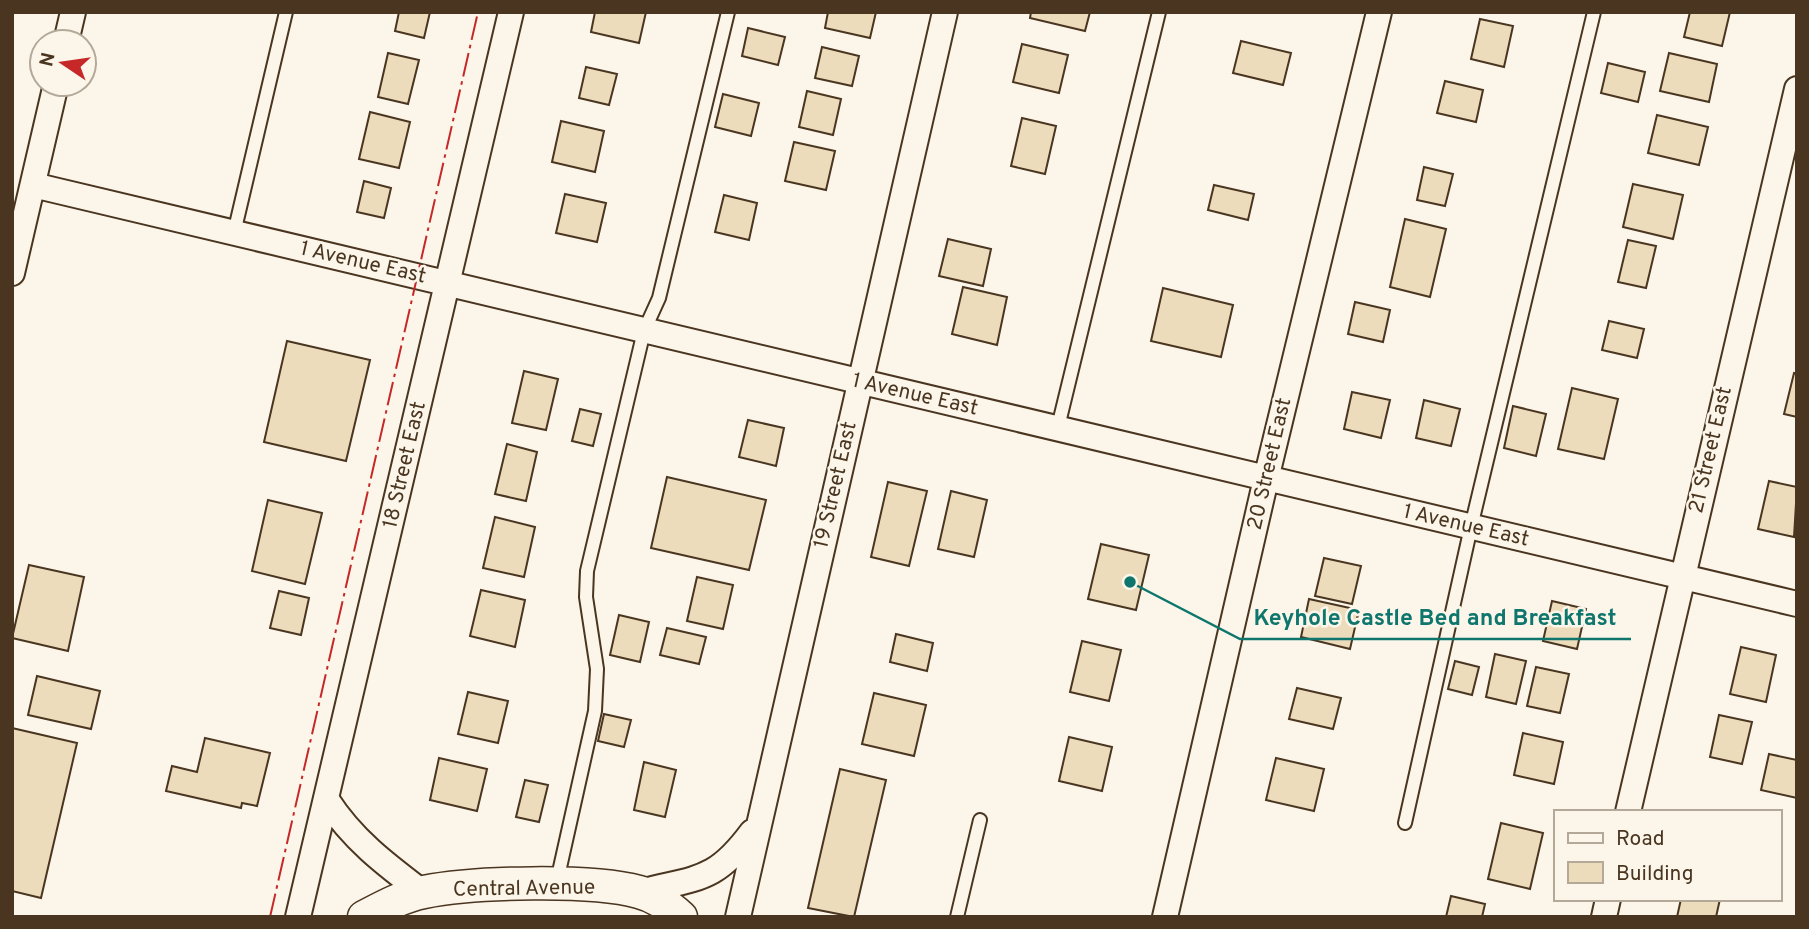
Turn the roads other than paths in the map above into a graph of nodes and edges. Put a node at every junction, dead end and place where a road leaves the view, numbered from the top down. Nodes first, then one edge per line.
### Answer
1 (286, 12) edge
2 (512, 12) edge
3 (728, 12) edge
4 (945, 12) edge
5 (1159, 12) edge
6 (1380, 12) edge
7 (1594, 12) edge
8 (1797, 89) edge
9 (53, 98) edge
10 (33, 185) junction
11 (234, 233) junction
12 (12, 273) edge
13 (447, 283) junction
14 (644, 331) junction
15 (859, 383) junction
16 (1058, 427) junction
17 (1266, 479) junction
18 (1471, 527) junction
19 (1680, 577) junction
20 (1797, 604) edge
21 (327, 800) junction
22 (1628, 810) edge
23 (980, 820) dead end
24 (1405, 823) dead end
25 (757, 826) junction
26 (556, 885) junction
27 (422, 892) junction
28 (641, 892) junction
29 (298, 917) edge
30 (364, 917) edge
31 (681, 917) edge
32 (738, 917) edge
33 (957, 917) edge
34 (1165, 917) edge

1 - 11 lane
2 - 13 street, 18 Street East
3 - 14 lane
4 - 15 street, 19 Street East
5 - 16 lane
6 - 17 street, 20 Street East
7 - 18 lane
8 - 19 street, 21 Street East
9 - 10 street
10 - 11 street, 1 Avenue East
10 - 12 street
11 - 13 street, 1 Avenue East
13 - 14 street, 1 Avenue East
13 - 21 street, 18 Street East
14 - 15 street, 1 Avenue East
14 - 26 lane
15 - 16 street, 1 Avenue East
15 - 25 street, 19 Street East
16 - 17 street, 1 Avenue East
17 - 18 street, 1 Avenue East
17 - 34 street, 20 Street East
18 - 19 street, 1 Avenue East
18 - 24 lane
19 - 20 street, 1 Avenue East
19 - 22 street, 21 Street East
21 - 27 street
21 - 29 street, 18 Street East
23 - 33 lane
25 - 28 street
25 - 32 street, 19 Street East
26 - 27 street, Central Avenue
26 - 28 street, Central Avenue
27 - 30 street, Central Avenue
28 - 31 street, Central Avenue

